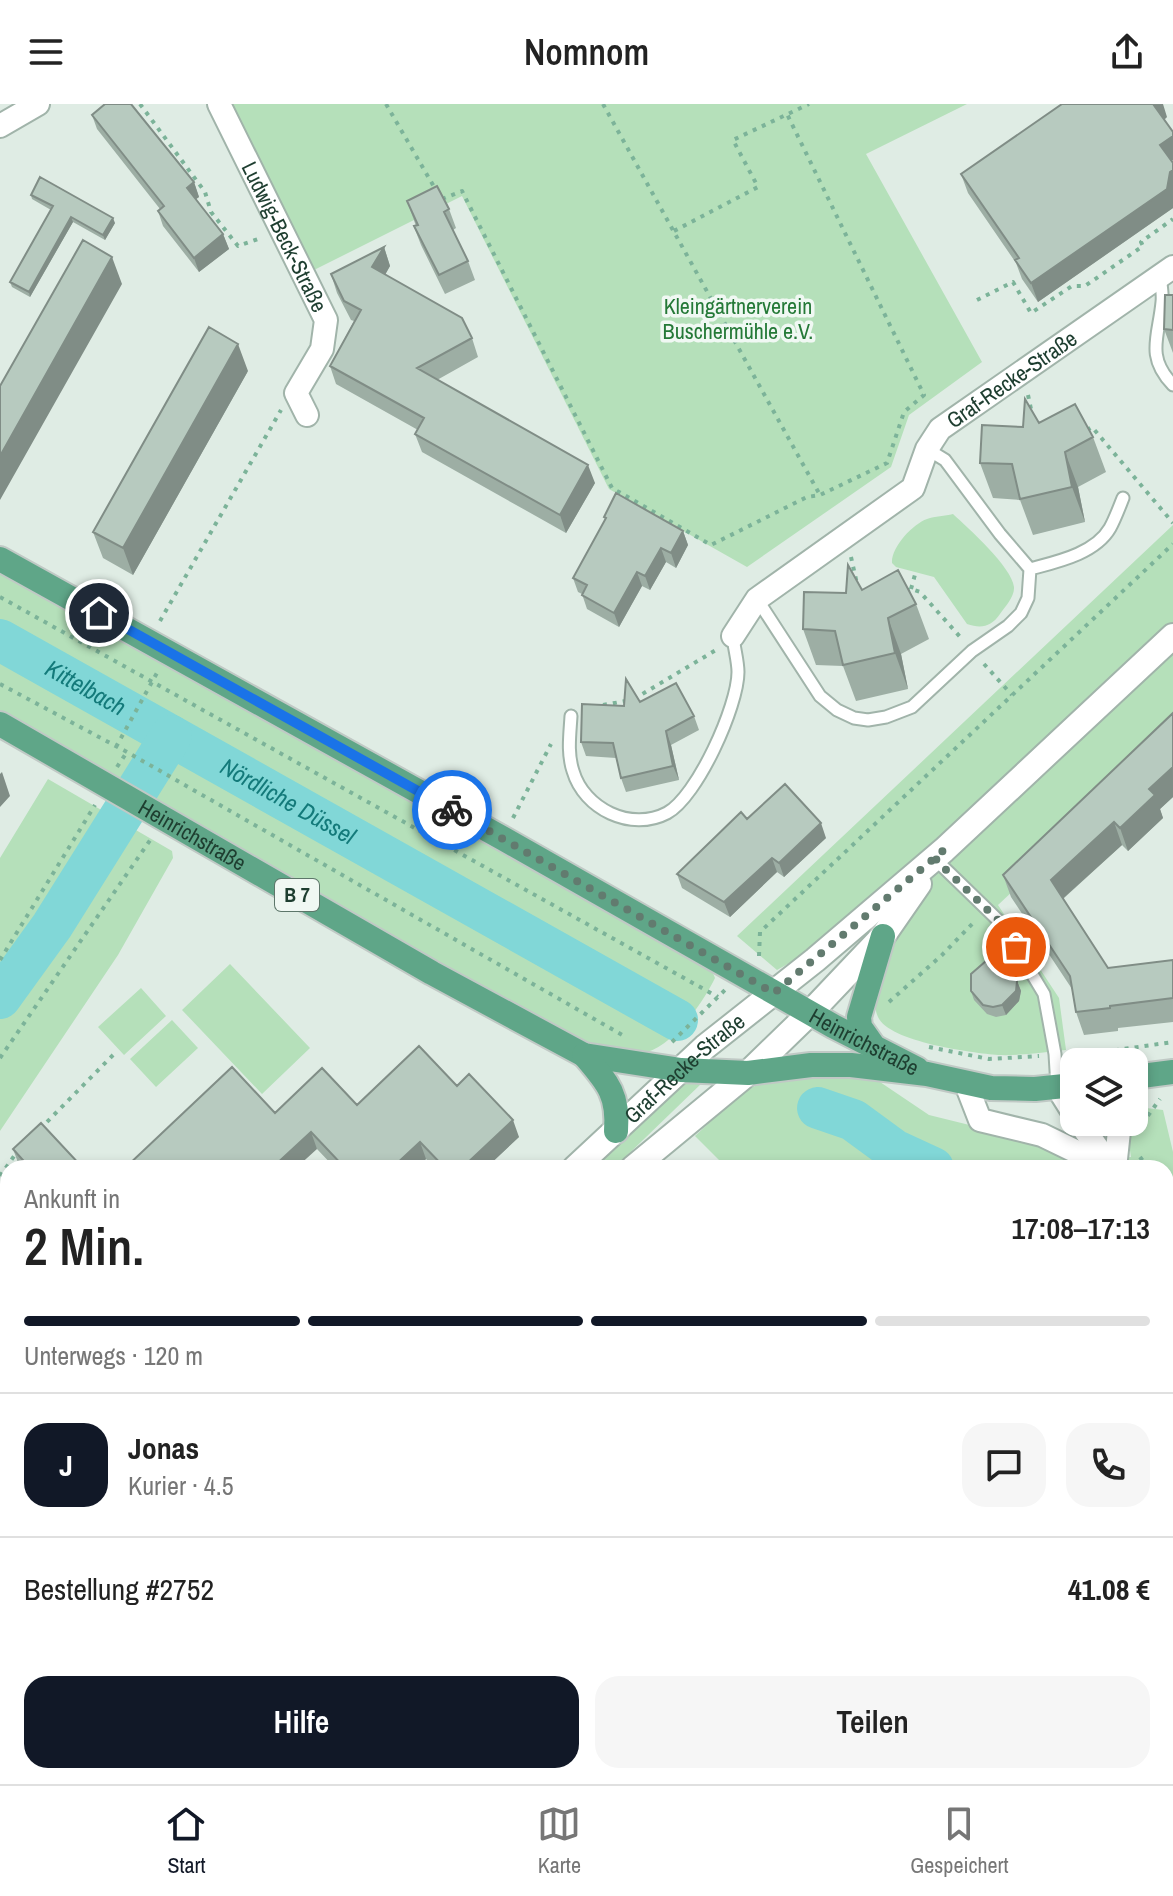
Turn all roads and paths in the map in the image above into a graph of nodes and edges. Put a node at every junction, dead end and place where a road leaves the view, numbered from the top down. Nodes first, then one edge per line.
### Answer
1 (38, 104) edge
2 (140, 104) edge
3 (219, 104) edge
4 (386, 104) edge
5 (603, 104) edge
6 (809, 104) edge
7 (787, 114) junction
8 (0, 126) edge
9 (1173, 219) edge
10 (282, 231) junction
11 (674, 231) junction
12 (1166, 271) edge
13 (977, 300) dead end
14 (1023, 373) junction
15 (1173, 385) edge
16 (296, 393) junction
17 (307, 415) dead end
18 (1035, 427) edge
19 (1079, 433) edge
20 (927, 449) junction
21 (820, 495) junction
22 (1123, 498) dead end
23 (1173, 523) edge
24 (846, 535) junction
25 (1173, 544) edge
26 (0, 559) edge
27 (1030, 569) junction
28 (916, 571) dead end
29 (858, 587) edge
30 (911, 589) junction
31 (899, 595) edge
32 (0, 597) edge
33 (757, 599) junction
34 (733, 636) junction
35 (1173, 636) edge
36 (149, 640) junction
37 (972, 651) junction
38 (0, 684) edge
39 (145, 694) dead end
40 (1012, 695) junction
41 (632, 700) junction
42 (636, 712) edge
43 (571, 716) junction
44 (0, 724) edge
45 (116, 747) junction
46 (110, 787) junction
47 (153, 812) junction
48 (504, 839) junction
49 (940, 855) junction
50 (987, 908) junction
51 (883, 936) junction
52 (0, 960) edge
53 (741, 974) junction
54 (774, 993) junction
55 (718, 997) junction
56 (878, 1011) dead end
57 (810, 1013) junction
58 (634, 1041) dead end
59 (1173, 1042) edge
60 (920, 1043) dead end
61 (872, 1044) junction
62 (1130, 1048) edge
63 (117, 1051) dead end
64 (663, 1051) dead end
65 (1055, 1054) junction
66 (1060, 1054) edge
67 (584, 1055) junction
68 (0, 1058) edge
69 (1060, 1069) edge
70 (681, 1070) junction
71 (748, 1073) junction
72 (1167, 1073) edge
73 (927, 1074) junction
74 (966, 1084) junction
75 (1148, 1085) edge
76 (1060, 1086) edge
77 (1173, 1097) edge
78 (1148, 1109) edge
79 (616, 1131) junction
80 (38, 1132) edge
81 (1089, 1136) edge
82 (1125, 1136) edge
83 (18, 1151) edge
84 (12, 1160) edge
85 (584, 1160) edge
86 (648, 1160) edge
87 (1096, 1160) edge
88 (1107, 1160) edge
89 (1116, 1160) edge

1 - 8 street
2 - 10 path
3 - 10 street, Ludwig-Beck-Straße
4 - 21 path
5 - 11 path
6 - 7 path
7 - 11 path
7 - 21 path
9 - 13 path
10 - 16 street, Ludwig-Beck-Straße
11 - 21 path
12 - 14 street, Graf-Recke-Straße
12 - 15 lane
14 - 18 path
14 - 20 street, Graf-Recke-Straße
16 - 17 street
16 - 36 path
19 - 23 path
20 - 24 street, Graf-Recke-Straße
20 - 27 lane
22 - 27 lane
24 - 29 path
24 - 33 street, Graf-Recke-Straße
25 - 40 path
26 - 36 main road, Heinrichstraße / B 7
27 - 37 lane
28 - 30 path
30 - 31 path
30 - 37 path
32 - 55 path
33 - 34 street, Graf-Recke-Straße
33 - 37 lane
34 - 41 path
34 - 43 lane
35 - 49 street, Graf-Recke-Straße
36 - 48 main road, Heinrichstraße / B 7
37 - 40 path
38 - 45 path
39 - 45 path
40 - 53 path
41 - 42 path
41 - 43 path
43 - 48 path
44 - 46 main road, Heinrichstraße / B 7
45 - 58 path
46 - 47 main road, Heinrichstraße / B 7
46 - 52 path
47 - 67 main road, Heinrichstraße / B 7
47 - 68 path
48 - 53 main road, Heinrichstraße / B 7
49 - 50 lane
49 - 51 street, Graf-Recke-Straße
49 - 54 street, Graf-Recke-Straße
50 - 56 path
50 - 65 lane
51 - 57 street, Graf-Recke-Straße
51 - 61 main road
53 - 54 main road, Heinrichstraße / B 7
53 - 55 path
54 - 57 main road, Heinrichstraße / B 7
54 - 70 street, Graf-Recke-Straße
55 - 64 path
57 - 61 main road, Heinrichstraße / B 7
57 - 71 street, Graf-Recke-Straße
59 - 62 path
60 - 65 path
61 - 73 main road, Heinrichstraße / B 7
63 - 80 path
65 - 66 path
65 - 69 lane
67 - 70 main road, Heinrichstraße / B 7
67 - 79 main road, B 7
70 - 71 main road, Heinrichstraße / B 7
70 - 79 street, Graf-Recke-Straße
71 - 73 main road, Heinrichstraße / B 7
71 - 86 street, Graf-Recke-Straße
72 - 75 street
73 - 74 main road, B 7
74 - 76 main road, B 7
74 - 87 street
77 - 78 path
79 - 85 street, Graf-Recke-Straße
81 - 88 street
82 - 89 street
83 - 84 path

